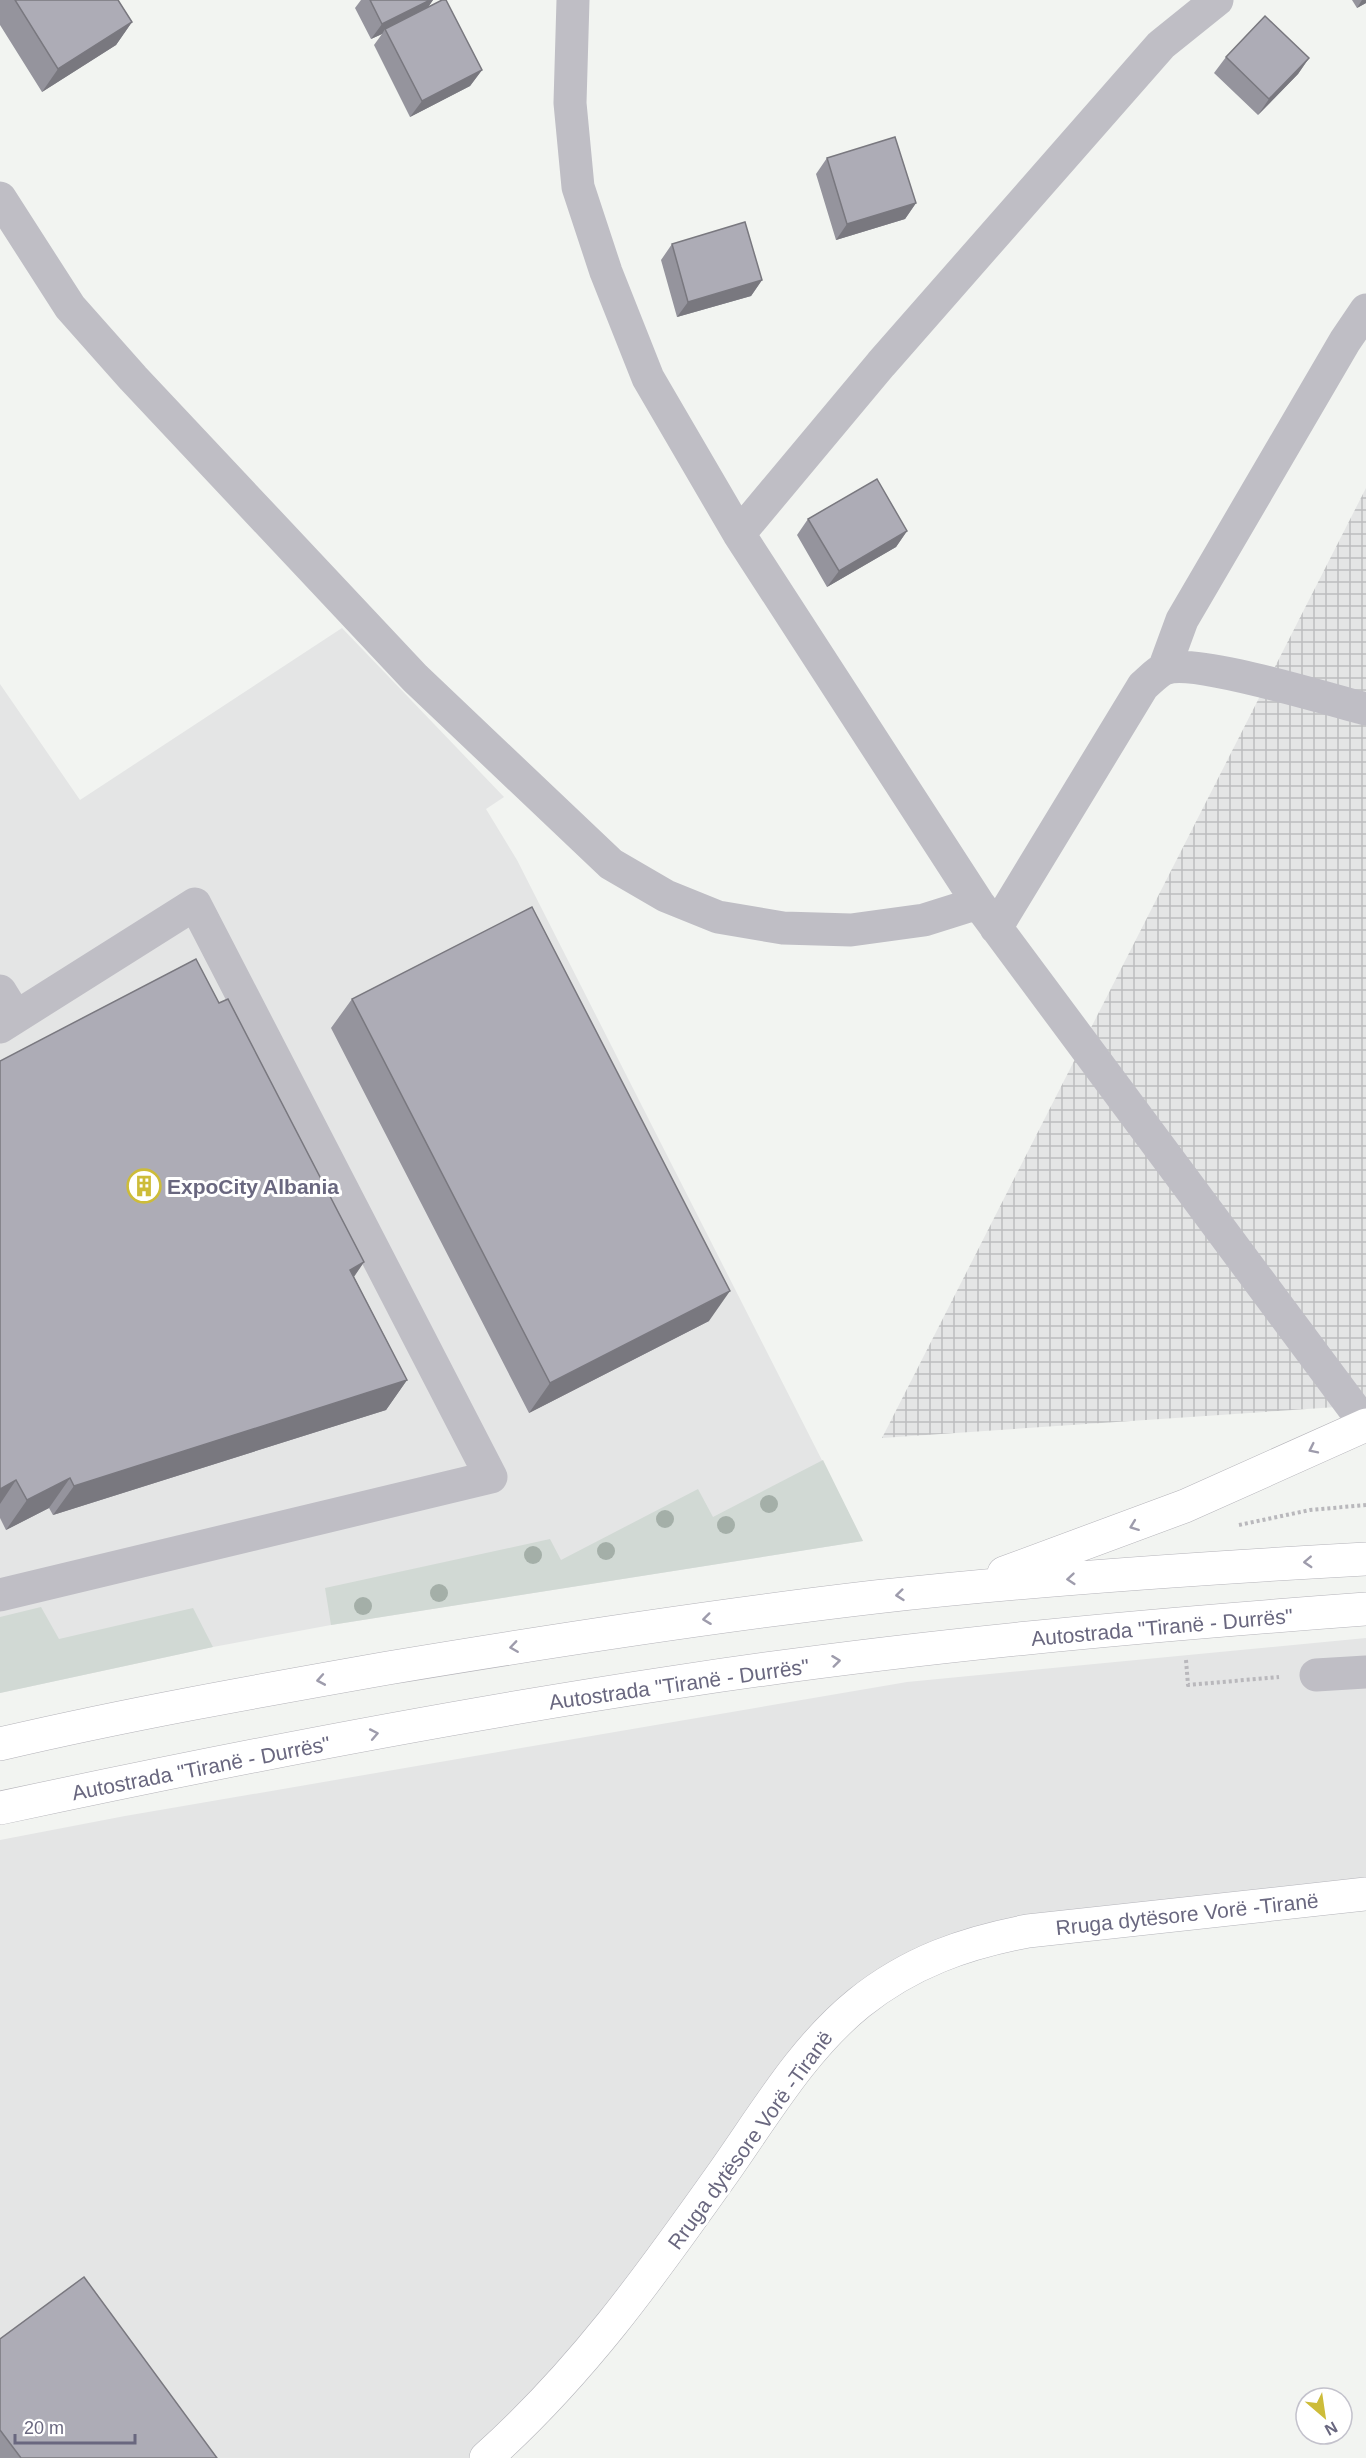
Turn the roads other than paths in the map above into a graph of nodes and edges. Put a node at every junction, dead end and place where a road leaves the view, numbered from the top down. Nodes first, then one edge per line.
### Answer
1 (573, 0) edge
2 (1217, 0) edge
3 (0, 198) edge
4 (1366, 310) edge
5 (739, 534) junction
6 (1164, 669) junction
7 (1366, 709) edge
8 (987, 916) junction
9 (5, 1012) edge
10 (1366, 1425) edge
11 (1366, 1559) edge
12 (958, 1589) junction
13 (0, 1595) edge
14 (1366, 1609) edge
15 (1366, 1672) edge
16 (1316, 1675) road end
17 (0, 1744) edge
18 (0, 1808) edge
19 (1366, 1894) edge
20 (486, 2458) edge

1 - 5 street
2 - 5 street
3 - 8 street
4 - 6 street
5 - 8 street
6 - 7 street
6 - 8 street
8 - 10 street
9 - 13 street
10 -> 12 main road
11 -> 12 main road
12 -> 17 main road
18 -> 14 main road, Autostrada "Tiranë - Durrës"
15 - 16 street
19 - 20 main road, Rruga dytësore Vorë -Tiranë

